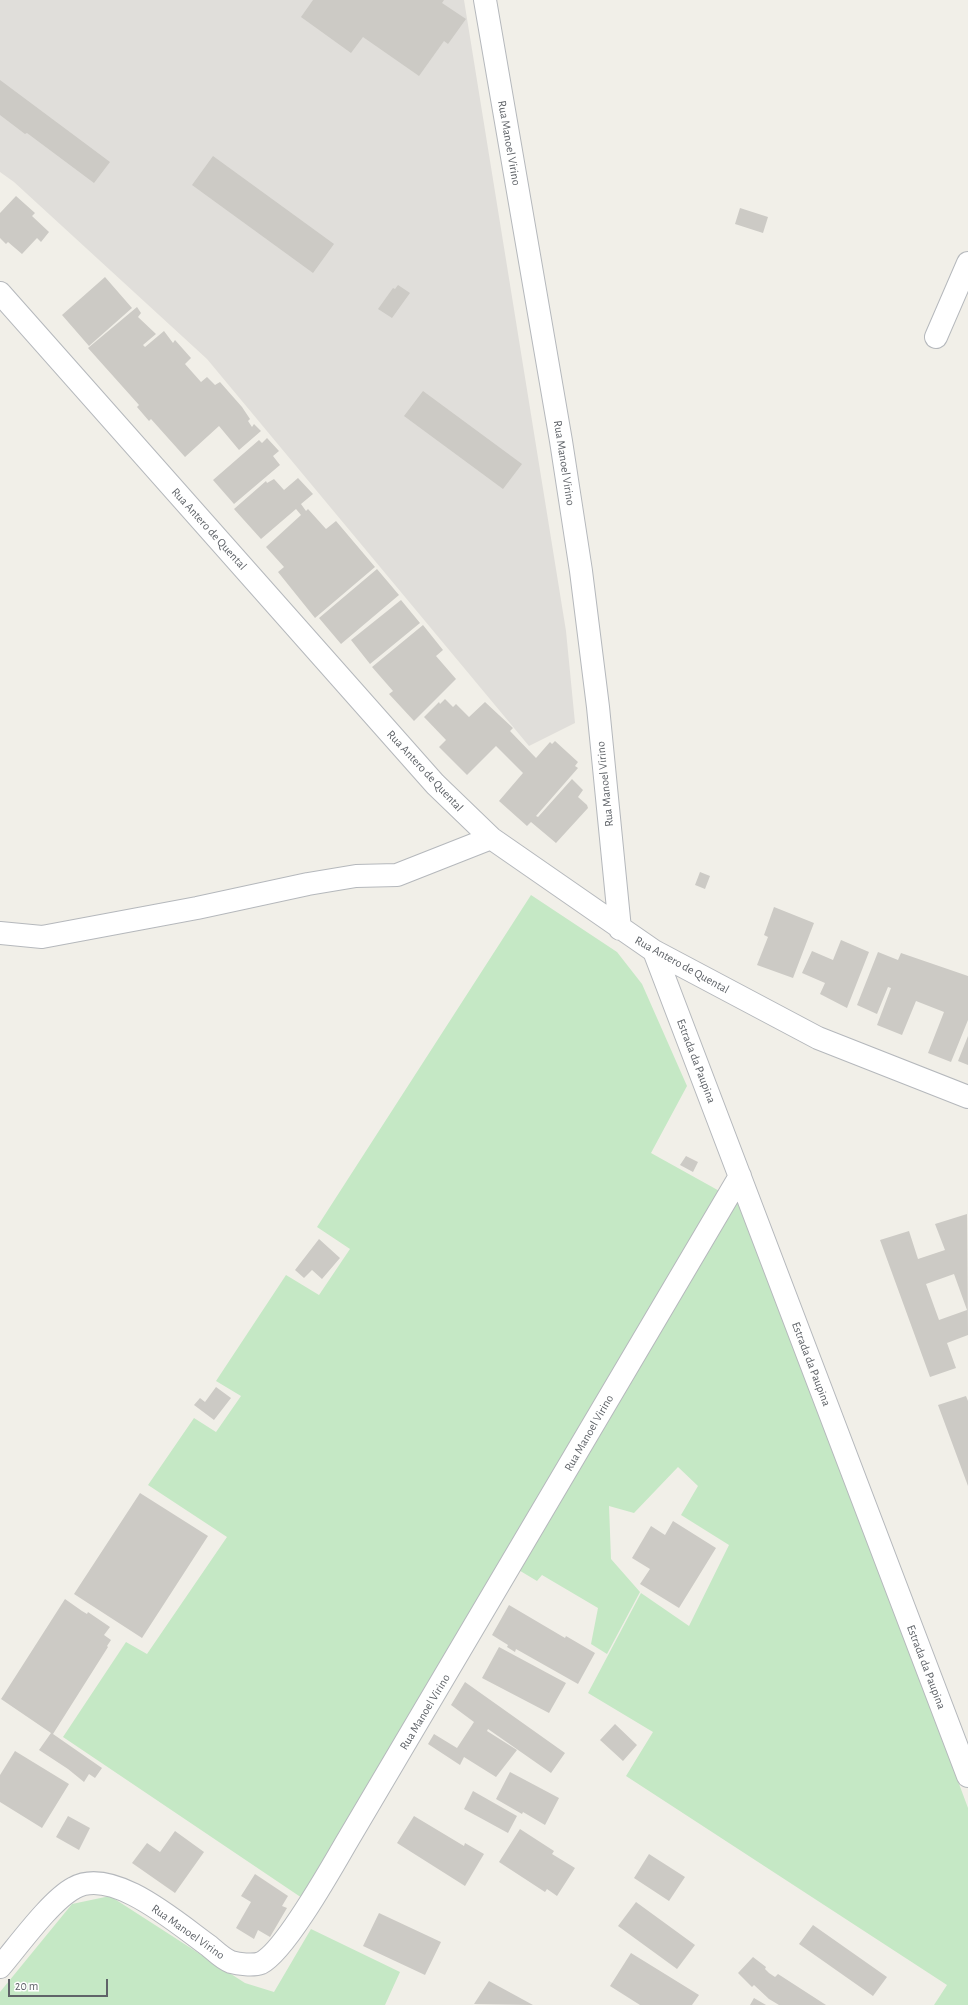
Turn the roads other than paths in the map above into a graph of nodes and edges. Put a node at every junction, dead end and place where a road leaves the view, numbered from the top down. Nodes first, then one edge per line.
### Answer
1 (485, 0) edge
2 (968, 262) edge
3 (0, 293) edge
4 (936, 337) dead end
5 (491, 838) junction
6 (620, 929) junction
7 (0, 933) edge
8 (654, 951) junction
9 (968, 1097) edge
10 (740, 1176) junction
11 (968, 1776) edge
12 (0, 1967) edge

1 - 6 street, Rua Manoel Virino
2 - 4 street
3 - 5 street, Rua Antero de Quental
5 - 6 street, Rua Antero de Quental
5 - 7 street
6 - 8 street, Rua Antero de Quental
8 - 9 street, Rua Antero de Quental
8 - 10 street, Estrada da Paupina
10 - 11 street, Estrada da Paupina
10 - 12 street, Rua Manoel Virino

